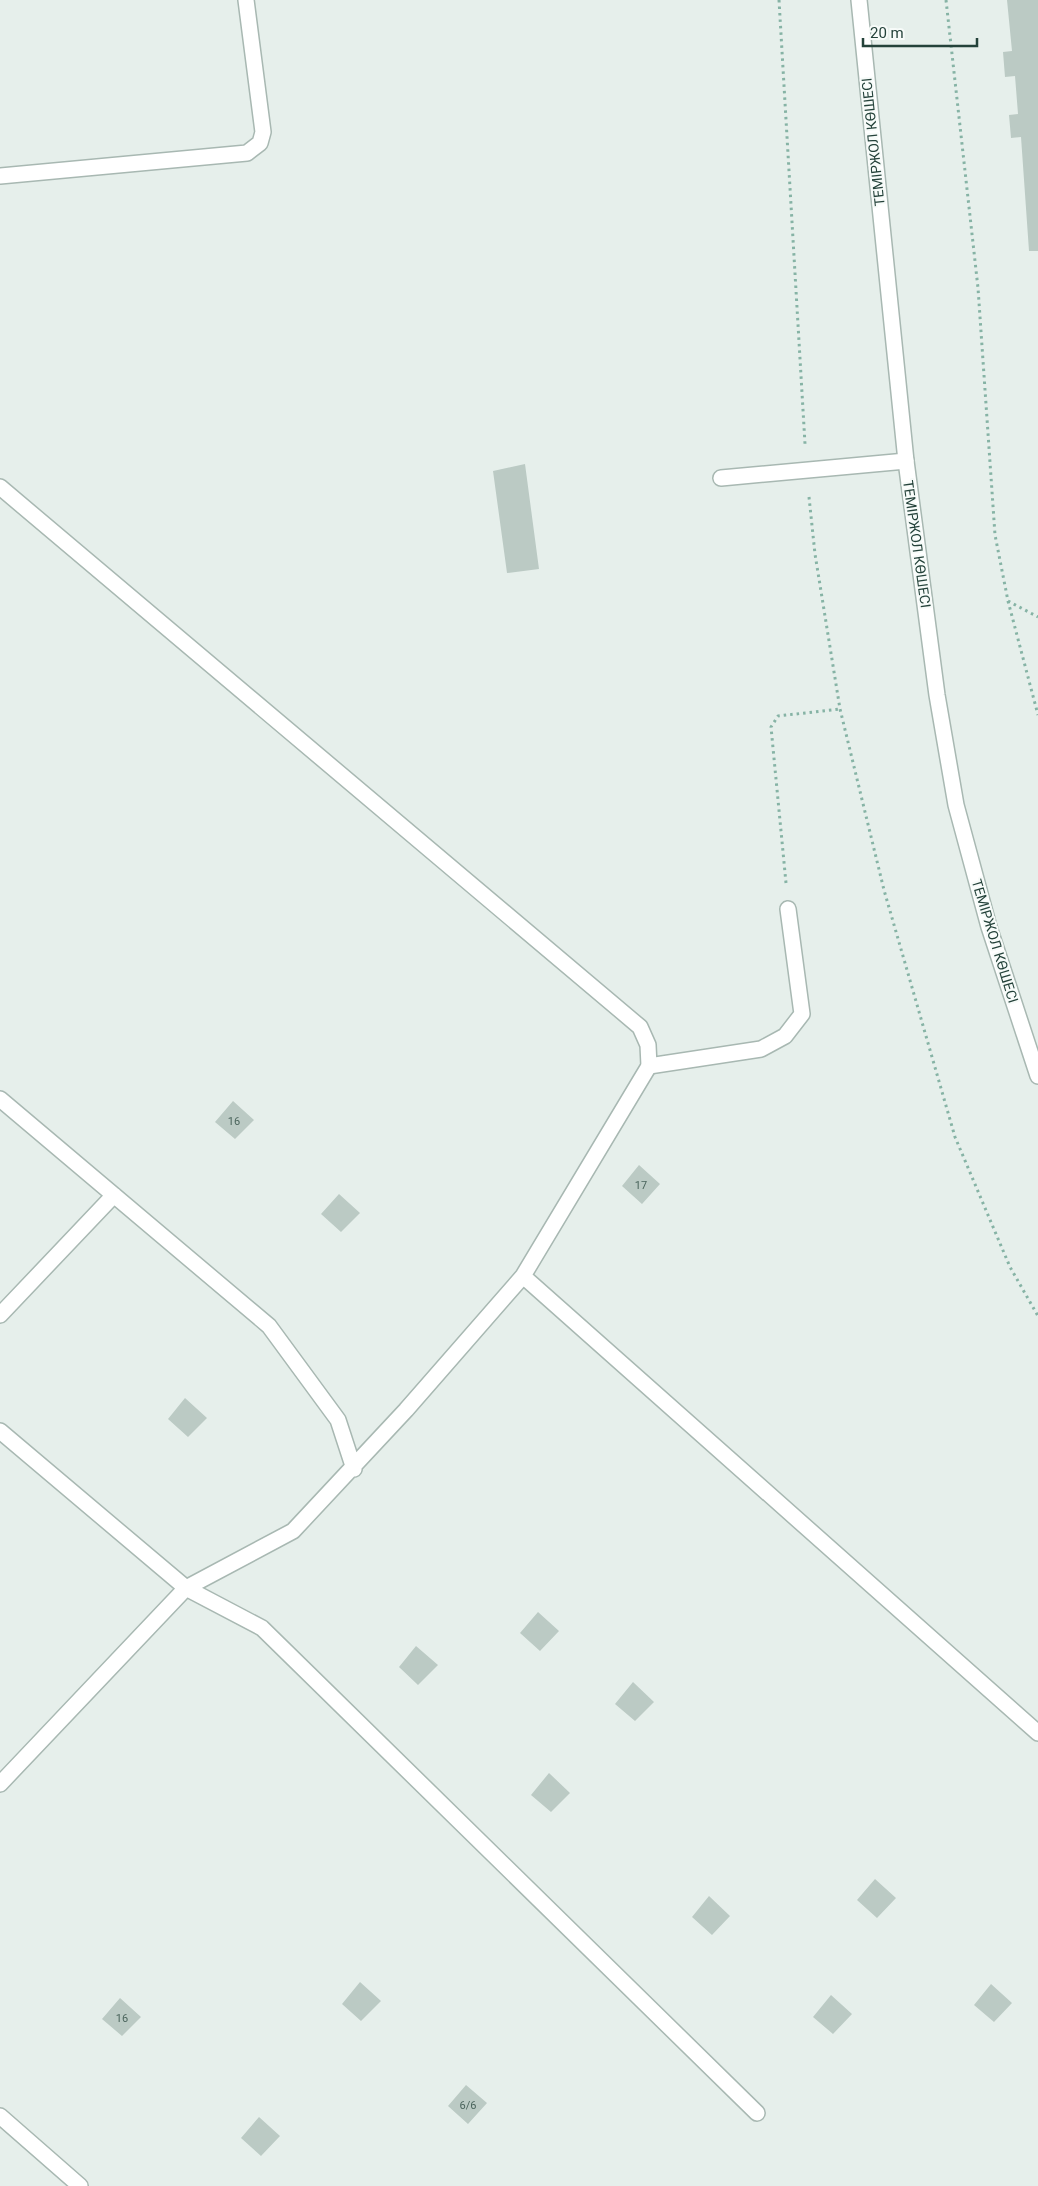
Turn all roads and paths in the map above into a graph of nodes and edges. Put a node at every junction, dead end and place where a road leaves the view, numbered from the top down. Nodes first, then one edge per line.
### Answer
1 (246, 0) edge
2 (779, 0) edge
3 (859, 0) edge
4 (946, 0) edge
5 (0, 176) edge
6 (906, 461) junction
7 (806, 471) junction
8 (721, 478) dead end
9 (0, 486) edge
10 (1008, 601) junction
11 (1038, 617) edge
12 (840, 709) junction
13 (1038, 715) edge
14 (788, 908) joint
15 (649, 1066) junction
16 (1038, 1076) edge
17 (0, 1099) edge
18 (114, 1195) junction
19 (523, 1276) junction
20 (0, 1315) edge
21 (1038, 1316) edge
22 (0, 1431) edge
23 (354, 1468) junction
24 (186, 1588) junction
25 (1038, 1733) edge
26 (0, 1784) edge
27 (757, 2113) dead end
28 (0, 2116) edge
29 (80, 2186) edge

1 - 5 street
2 - 7 path
3 - 6 street, ТЕМІРЖОЛ КӨШЕСІ
4 - 10 path
6 - 7 street
6 - 16 street, ТЕМІРЖОЛ КӨШЕСІ
7 - 8 street
7 - 12 path
9 - 15 street
10 - 11 path
10 - 13 path
12 - 14 path
12 - 21 path
14 - 15 street
15 - 19 street
17 - 18 street
18 - 20 street
18 - 23 street
19 - 23 street
19 - 25 street
22 - 24 street
23 - 24 street
24 - 26 street
24 - 27 street
28 - 29 street

